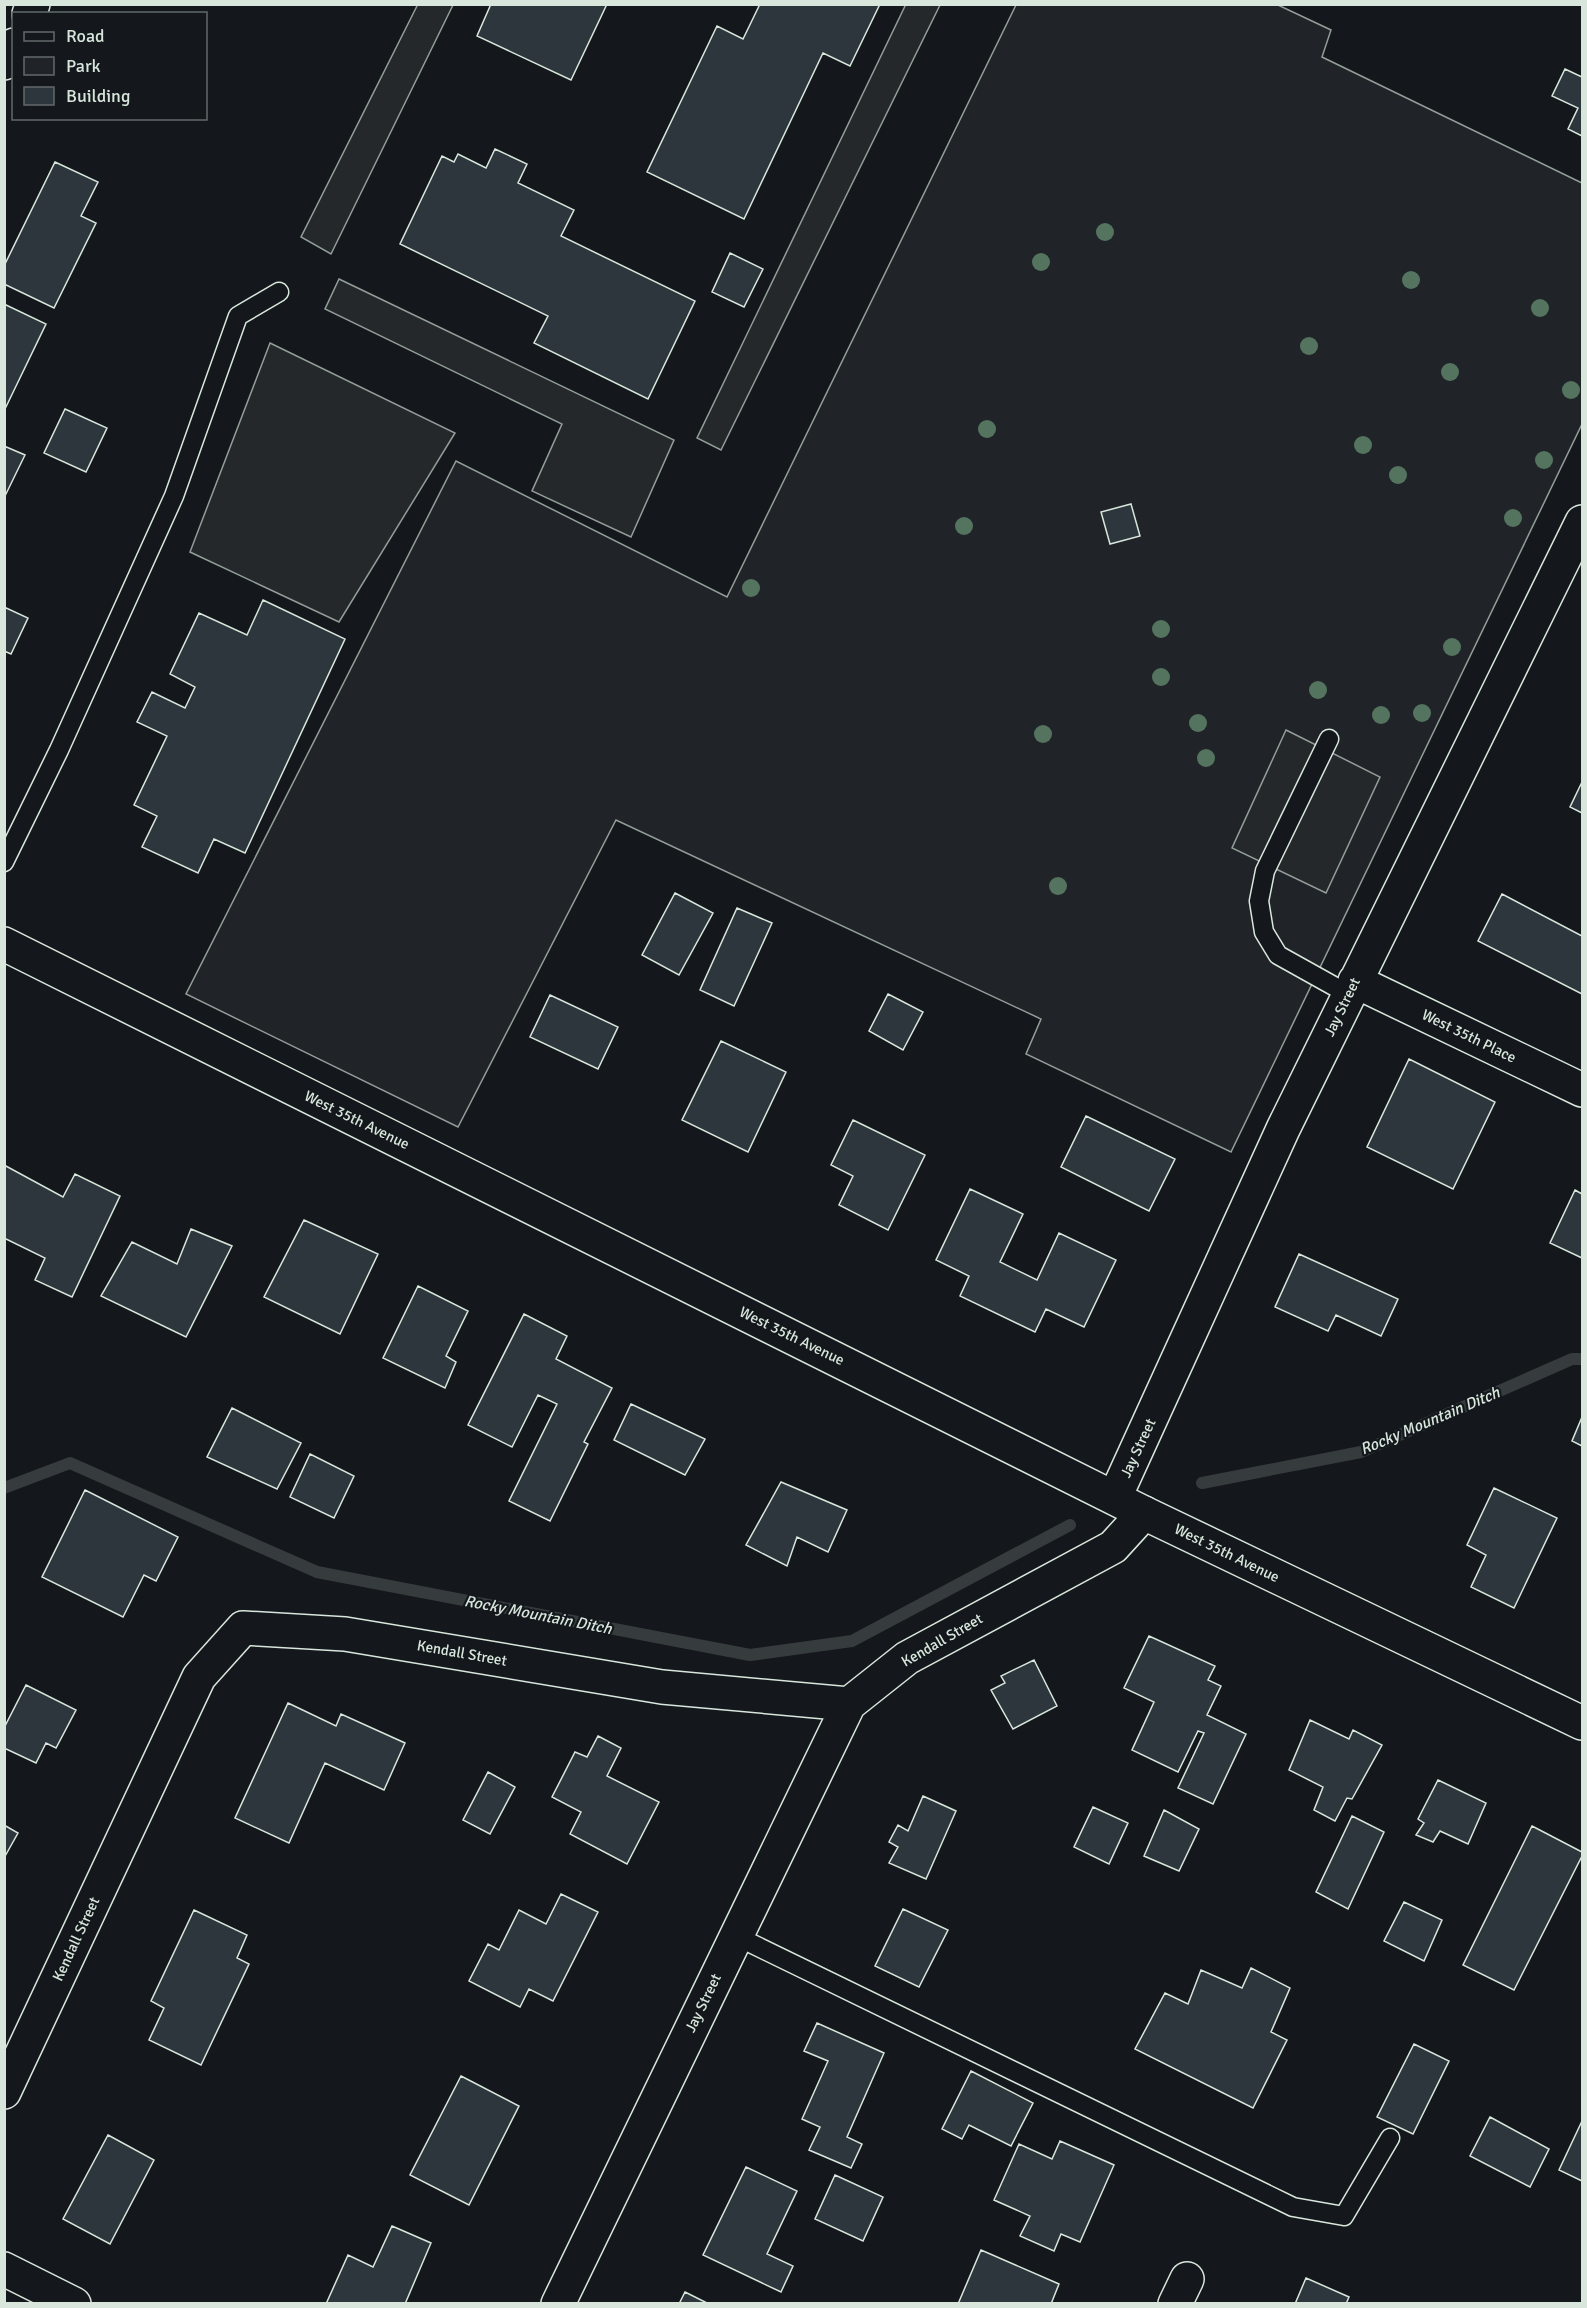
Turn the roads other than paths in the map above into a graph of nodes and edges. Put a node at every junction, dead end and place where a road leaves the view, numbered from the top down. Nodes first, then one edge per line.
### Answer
1 (12, 49) edge
2 (4, 63) edge
3 (279, 292) dead end
4 (1582, 522) edge
5 (1329, 739) dead end
6 (4, 862) edge
7 (4, 944) edge
8 (1352, 988) junction
9 (1582, 1090) edge
10 (1115, 1497) junction
11 (1144, 1513) junction
12 (849, 1704) junction
13 (1582, 1723) edge
14 (736, 1936) junction
15 (4, 2092) edge
16 (1390, 2138) dead end
17 (4, 2269) edge
18 (74, 2304) edge
19 (558, 2304) edge

1 - 2 street
3 - 6 lane
4 - 8 street, Jay Street
5 - 8 lane
7 - 10 street, West 35th Avenue
8 - 9 street, West 35th Place
8 - 10 street, Jay Street
10 - 11 street, West 35th Avenue
11 - 12 street, Kendall Street
11 - 13 street, West 35th Avenue
12 - 14 street, Jay Street
12 - 15 street, Kendall Street
14 - 16 lane
14 - 19 street, Jay Street
17 - 18 street

